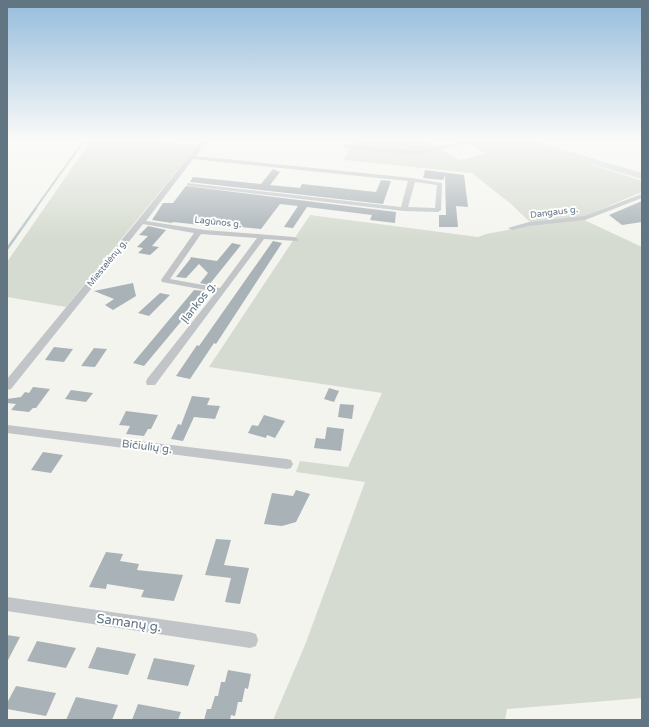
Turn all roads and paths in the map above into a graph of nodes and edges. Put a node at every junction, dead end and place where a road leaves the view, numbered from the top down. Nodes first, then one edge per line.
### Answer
1 (179, 173) edge
2 (344, 173) edge
3 (632, 173) edge
4 (642, 176) edge
5 (412, 180) junction
6 (172, 182) junction
7 (642, 196) edge
8 (404, 209) junction
9 (141, 222) junction
10 (512, 228) dead end
11 (199, 231) junction
12 (262, 236) junction
13 (294, 239) dead end
14 (222, 291) junction
15 (151, 382) dead end
16 (7, 386) edge
17 (7, 429) edge
18 (287, 464) dead end
19 (7, 604) edge
20 (250, 640) dead end

1 - 6 street, Miestelėnų g.
2 - 5 street
3 - 4 main road
5 - 8 street
5 - 8 street
6 - 8 street
6 - 9 street, Miestelėnų g.
7 - 10 street, Dangaus g.
9 - 11 street, Lagūnos g.
9 - 16 street, Miestelėnų g.
11 - 12 street, Lagūnos g.
11 - 14 street
12 - 13 street, Lagūnos g.
12 - 14 street, Įlankos g.
14 - 15 street, Įlankos g.
17 - 18 street, Bičiulių g.
19 - 20 street, Samanų g.

